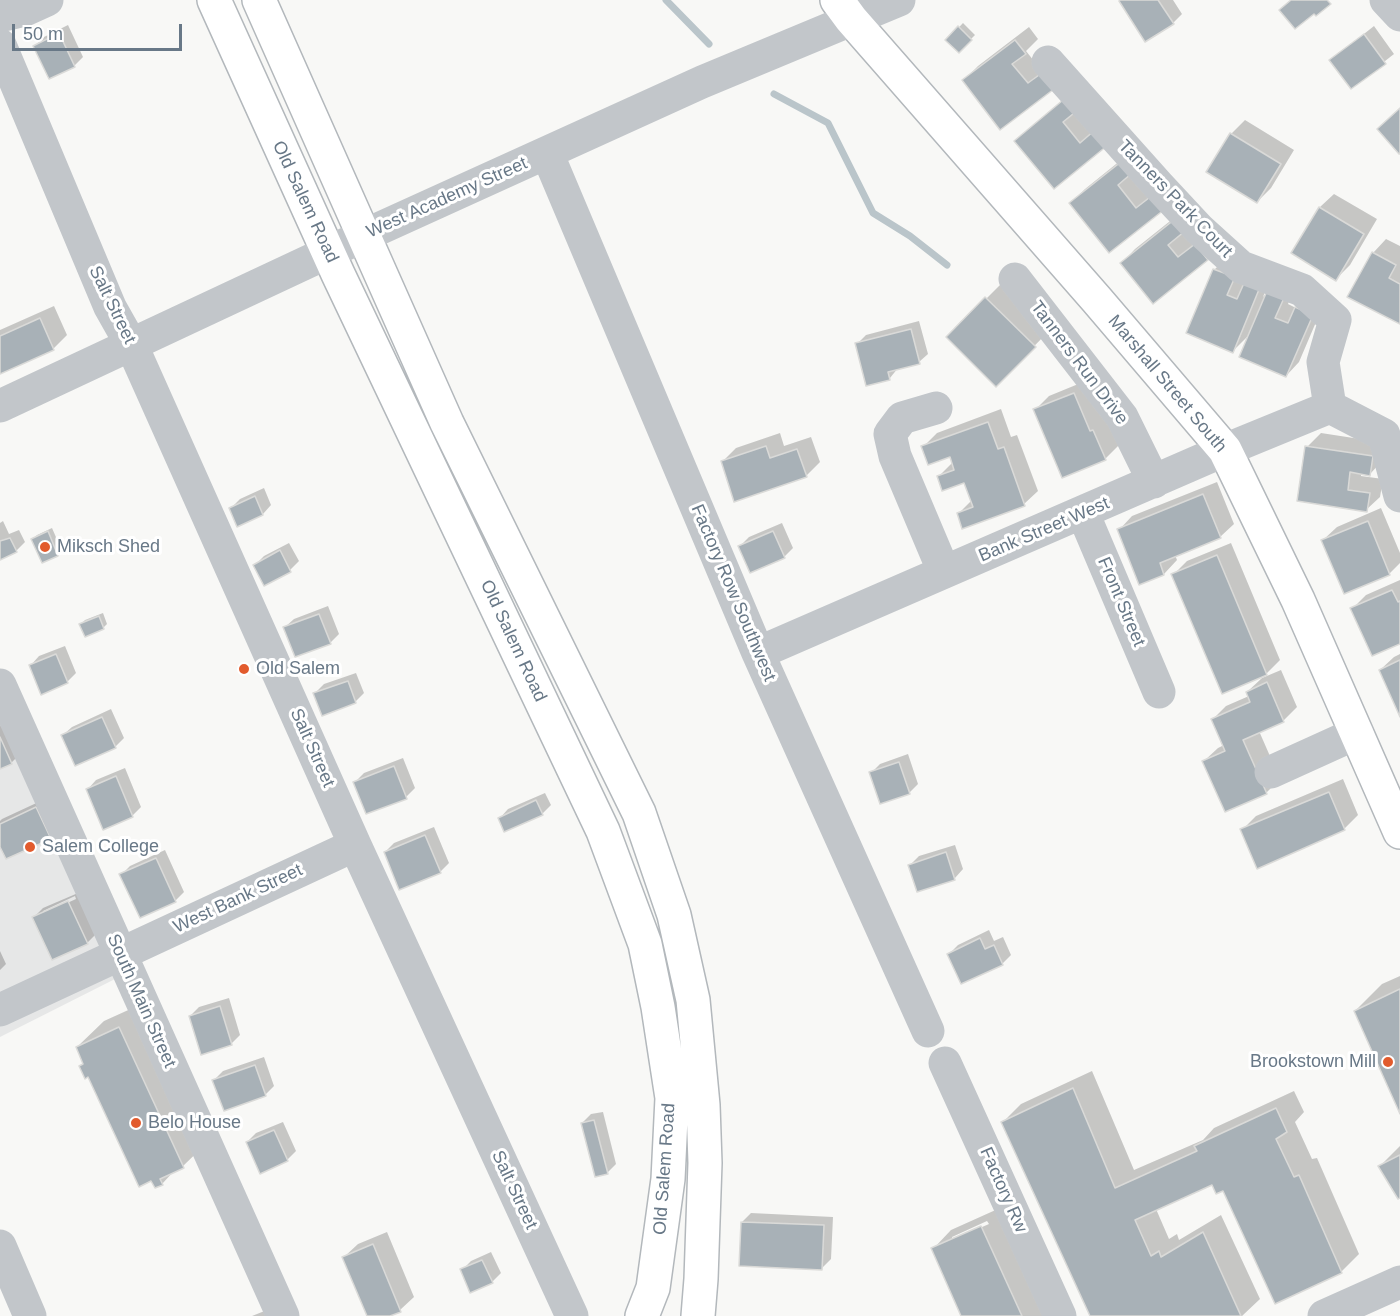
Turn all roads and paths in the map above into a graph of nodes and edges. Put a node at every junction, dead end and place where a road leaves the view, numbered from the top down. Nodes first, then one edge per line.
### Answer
1 (47, 0) edge
2 (214, 0) edge
3 (259, 0) edge
4 (899, 0) edge
5 (1386, 0) edge
6 (844, 9) edge
7 (1400, 15) edge
8 (0, 16) edge
9 (0, 45) edge
10 (1048, 62) dead end
11 (547, 153) junction
12 (363, 236) junction
13 (328, 253) junction
14 (1015, 279) dead end
15 (132, 346) junction
16 (0, 406) edge
17 (1330, 407) junction
18 (936, 408) dead end
19 (1224, 450) junction
20 (1154, 482) junction
21 (1400, 496) edge
22 (1083, 513) junction
23 (944, 572) junction
24 (758, 652) junction
25 (0, 685) edge
26 (1159, 692) dead end
27 (1357, 733) junction
28 (1271, 772) dead end
29 (1400, 832) edge
30 (355, 845) junction
31 (120, 954) junction
32 (0, 1010) edge
33 (928, 1031) dead end
34 (945, 1063) dead end
35 (0, 1246) edge
36 (1400, 1282) edge
37 (30, 1316) edge
38 (283, 1316) edge
39 (572, 1316) edge
40 (642, 1316) edge
41 (698, 1316) edge
42 (1060, 1316) edge
43 (1324, 1316) edge

1 - 8 street
2 - 13 main road, Old Salem Road
3 - 12 main road, Old Salem Road
4 - 6 street, West Academy Street
5 - 7 street
6 - 11 street, West Academy Street
6 - 19 main road, Marshall Street South
9 - 15 street, Salt Street
10 - 17 street, Tanners Park Court
11 - 12 street, West Academy Street
11 - 24 street, Factory Row Southwest
12 - 13 street, West Academy Street
12 - 41 main road, Old Salem Road
13 - 15 street, West Academy Street
13 - 40 main road, Old Salem Road
14 - 20 street, Tanners Run Drive
15 - 16 street, West Academy Street
15 - 30 street, Salt Street
17 - 19 street, Bank Street West
17 - 21 street
18 - 23 street
19 - 20 street, Bank Street West
19 - 27 main road, Marshall Street South
20 - 22 street, Bank Street West
22 - 23 street, Bank Street West
22 - 26 street, Front Street
23 - 24 street, Bank Street West
24 - 33 street, Factory Row Southwest
25 - 31 street, South Main Street
27 - 28 street
27 - 29 main road, Marshall Street South
30 - 31 street, West Bank Street
30 - 39 street, Salt Street
31 - 32 street, West Bank Street
31 - 38 street, South Main Street
34 - 42 street, Factory Rw
35 - 37 street
36 - 43 street

